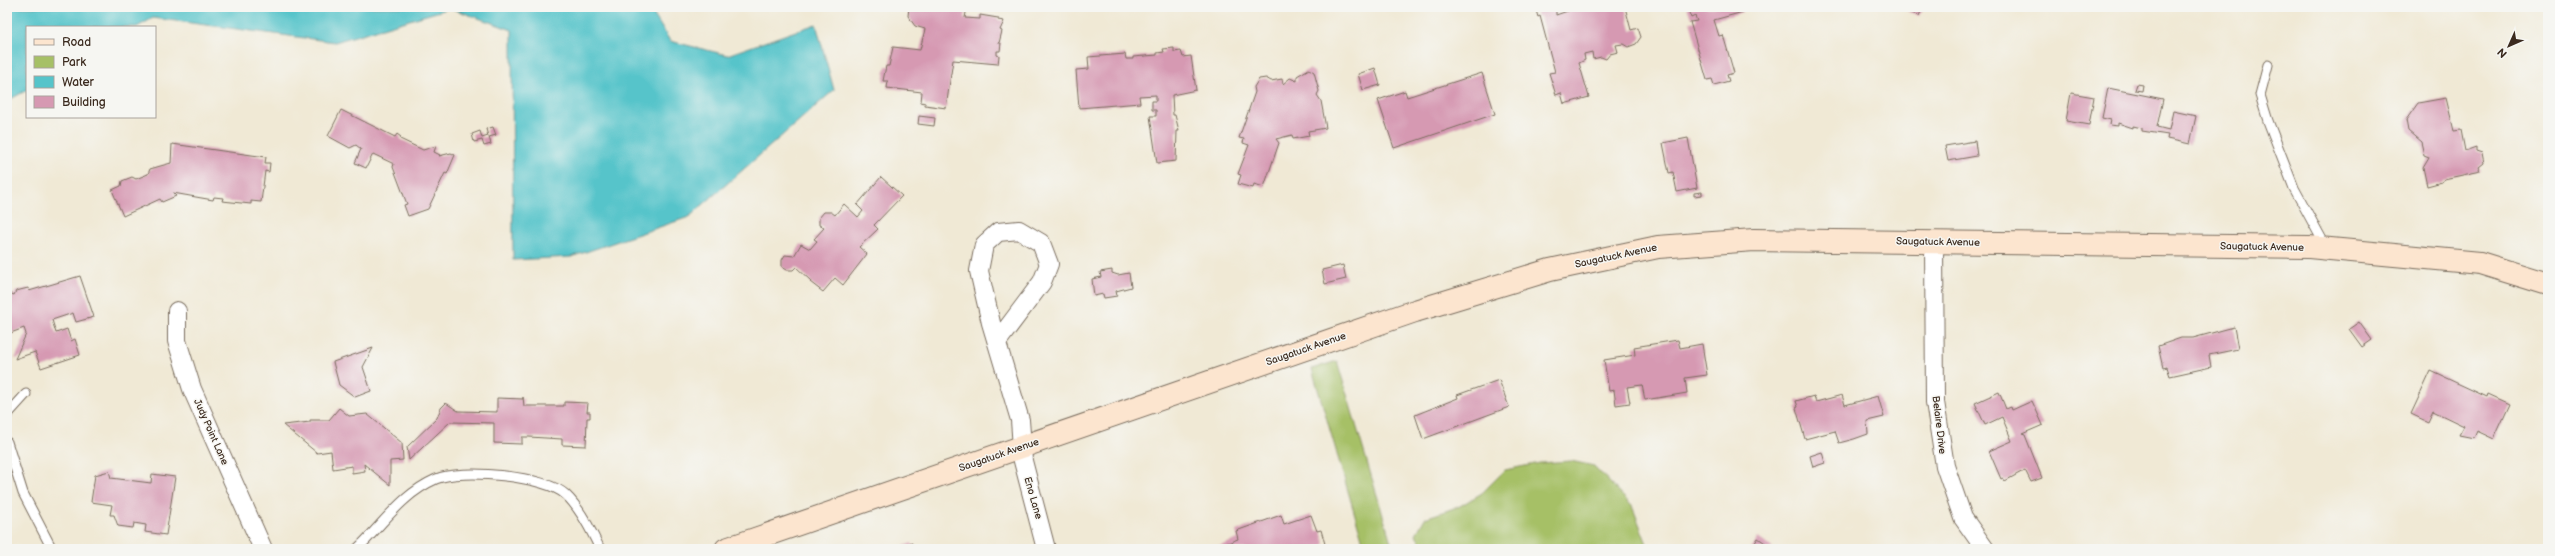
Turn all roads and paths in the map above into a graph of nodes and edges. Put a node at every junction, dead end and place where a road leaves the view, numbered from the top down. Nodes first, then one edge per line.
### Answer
1 (2268, 65) dead end
2 (1934, 242) junction
3 (2326, 249) junction
4 (2548, 284) edge
5 (177, 311) dead end
6 (997, 342) junction
7 (26, 394) dead end
8 (7, 415) edge
9 (7, 442) edge
10 (1021, 447) junction
11 (52, 549) edge
12 (263, 549) edge
13 (357, 549) edge
14 (600, 549) edge
15 (726, 549) edge
16 (1046, 549) edge
17 (1985, 549) edge

1 - 3 lane
2 - 3 main road, Saugatuck Avenue
2 - 10 main road, Saugatuck Avenue
2 - 17 street, Belaire Drive
3 - 4 main road, Saugatuck Avenue
5 - 12 street, Judy Point Lane
6 - 6 street, Eno Lane
6 - 10 street, Eno Lane
7 - 8 lane
9 - 11 lane
10 - 15 main road, Saugatuck Avenue
10 - 16 street, Eno Lane
13 - 14 lane

